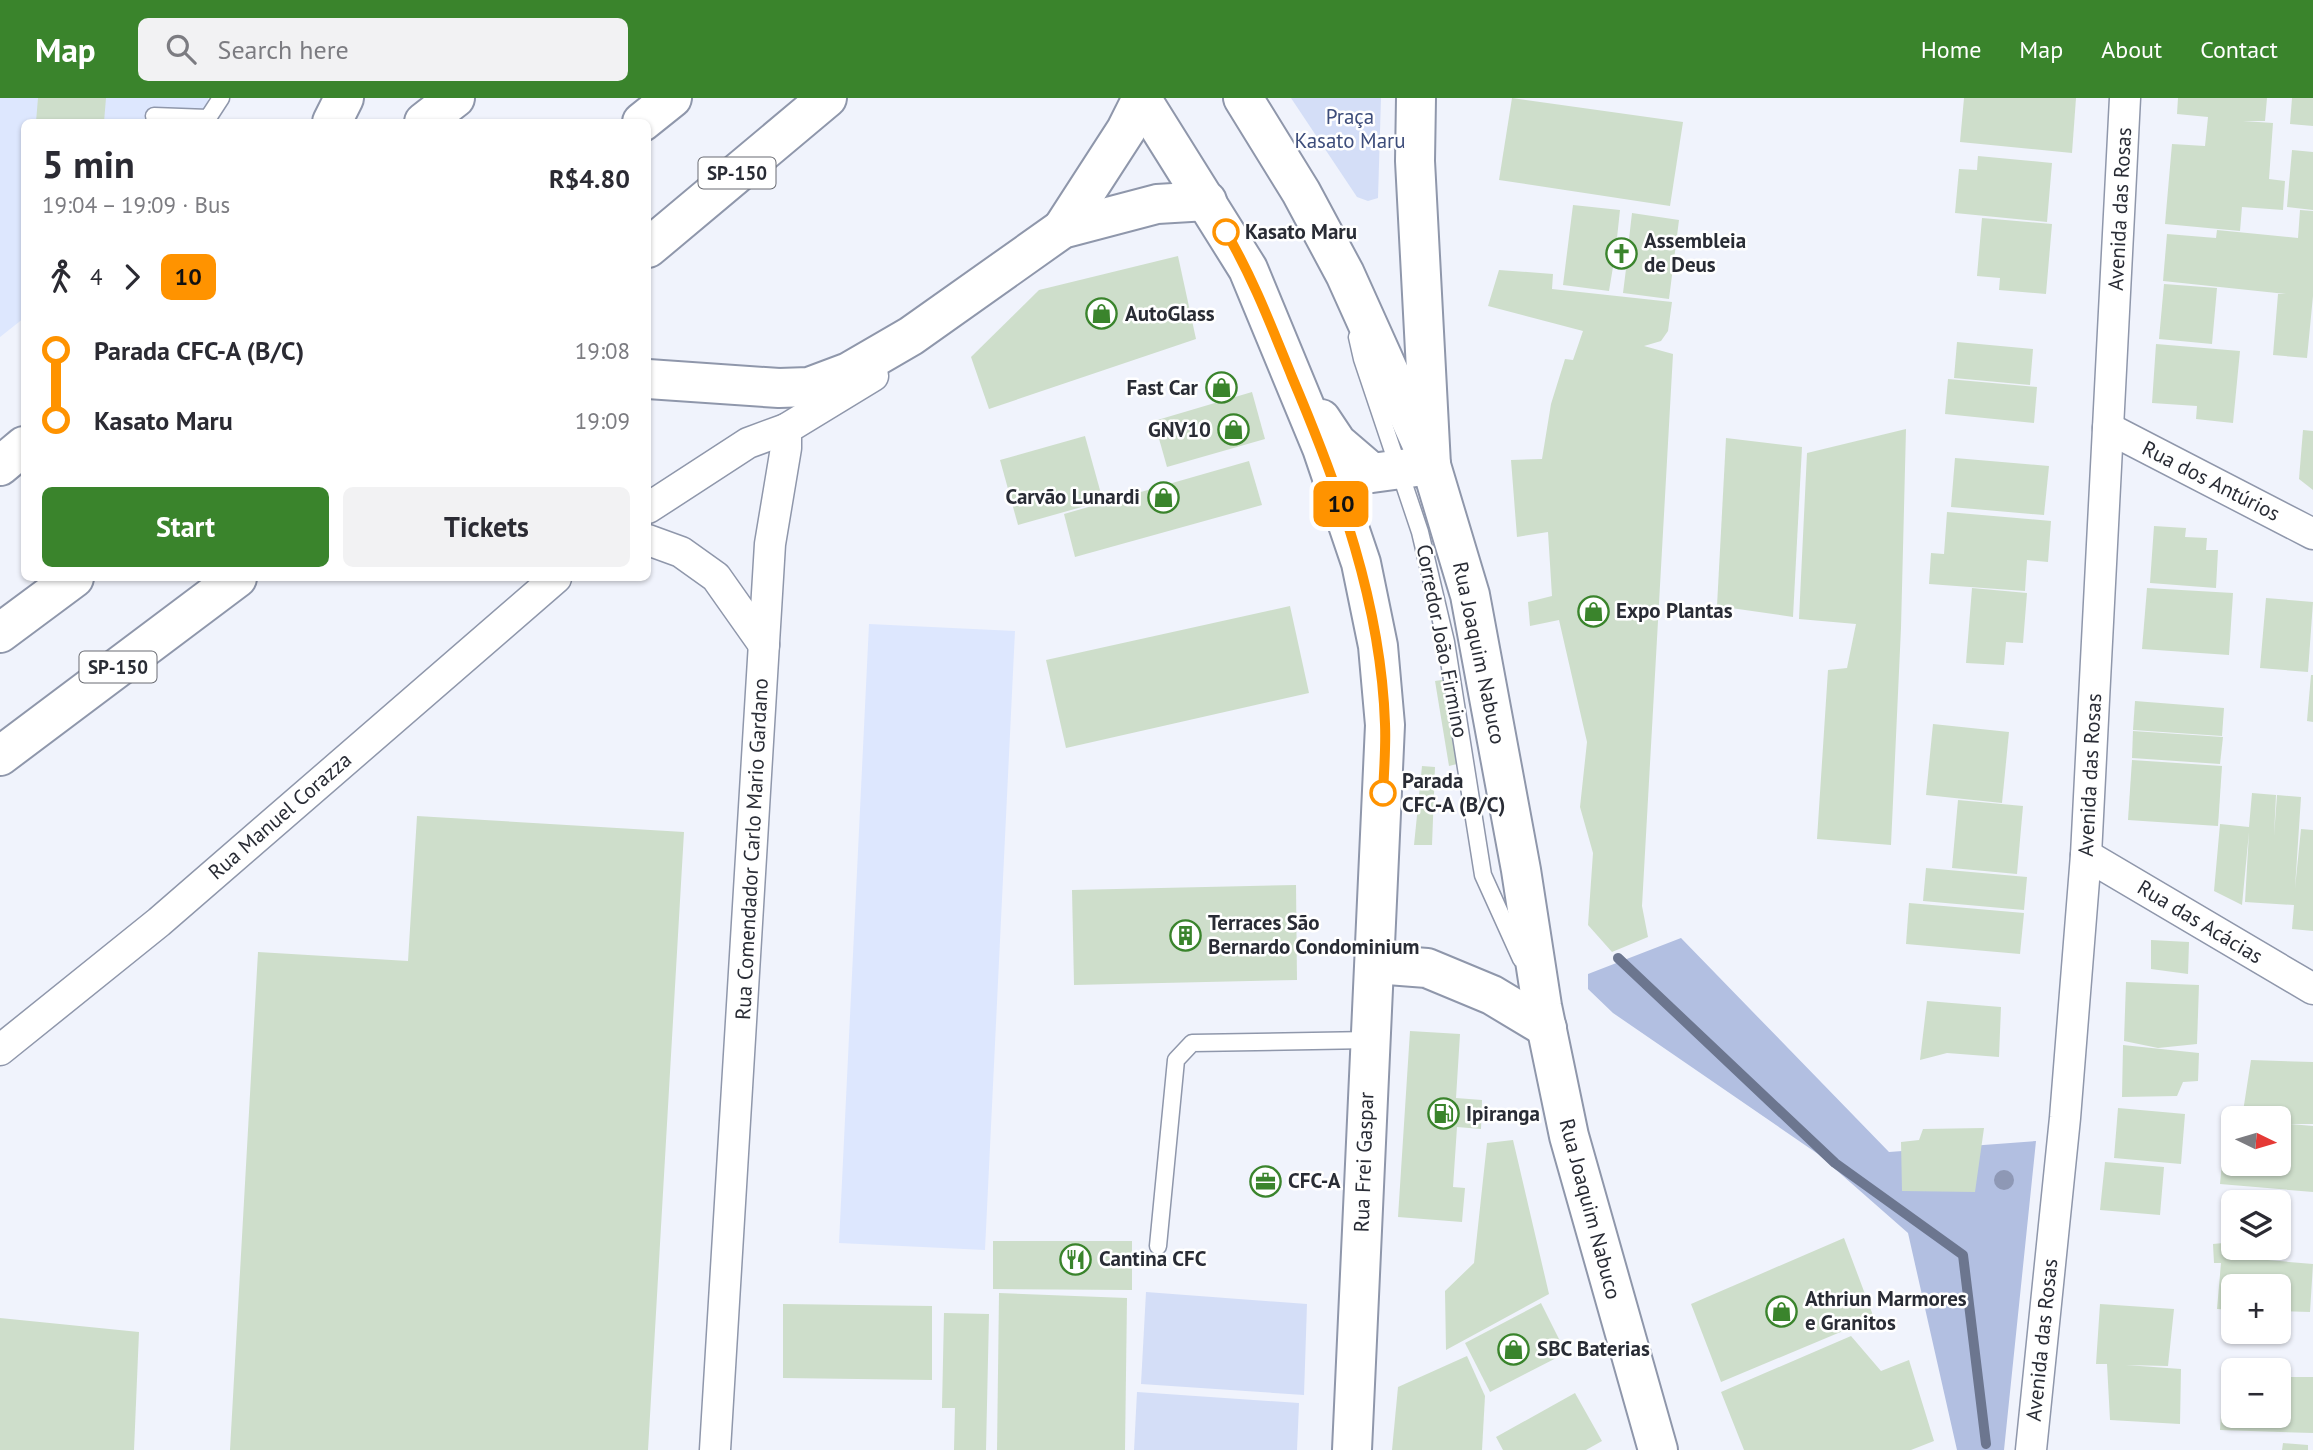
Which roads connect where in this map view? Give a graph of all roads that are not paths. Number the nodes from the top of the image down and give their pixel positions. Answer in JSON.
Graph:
{"nodes":[{"id":1,"x":221,"y":98,"type":"edge"},
{"id":2,"x":344,"y":98,"type":"edge"},
{"id":3,"x":455,"y":98,"type":"edge"},
{"id":4,"x":671,"y":98,"type":"edge"},
{"id":5,"x":828,"y":98,"type":"edge"},
{"id":6,"x":1243,"y":98,"type":"edge"},
{"id":7,"x":1416,"y":98,"type":"edge"},
{"id":8,"x":2125,"y":98,"type":"edge"},
{"id":9,"x":1142,"y":99,"type":"edge"},
{"id":10,"x":154,"y":116,"type":"dead end"},
{"id":11,"x":334,"y":119,"type":"edge"},
{"id":12,"x":428,"y":119,"type":"edge"},
{"id":13,"x":646,"y":119,"type":"edge"},
{"id":14,"x":1207,"y":201,"type":"junction"},
{"id":15,"x":1062,"y":229,"type":"junction"},
{"id":16,"x":651,"y":246,"type":"edge"},
{"id":17,"x":926,"y":324,"type":"junction"},
{"id":18,"x":651,"y":379,"type":"edge"},
{"id":19,"x":1294,"y":380,"type":"junction"},
{"id":20,"x":2108,"y":428,"type":"junction"},
{"id":21,"x":786,"y":429,"type":"junction"},
{"id":22,"x":21,"y":448,"type":"edge"},
{"id":23,"x":0,"y":466,"type":"edge"},
{"id":24,"x":1415,"y":468,"type":"junction"},
{"id":25,"x":651,"y":506,"type":"edge"},
{"id":26,"x":2313,"y":534,"type":"edge"},
{"id":27,"x":651,"y":541,"type":"edge"},
{"id":28,"x":70,"y":581,"type":"edge"},
{"id":29,"x":233,"y":581,"type":"edge"},
{"id":30,"x":553,"y":581,"type":"edge"},
{"id":31,"x":0,"y":633,"type":"edge"},
{"id":32,"x":764,"y":645,"type":"junction"},
{"id":33,"x":0,"y":757,"type":"edge"},
{"id":34,"x":2086,"y":855,"type":"junction"},
{"id":35,"x":1375,"y":964,"type":"junction"},
{"id":36,"x":2313,"y":989,"type":"edge"},
{"id":37,"x":1544,"y":1017,"type":"junction"},
{"id":38,"x":1370,"y":1041,"type":"junction"},
{"id":39,"x":0,"y":1050,"type":"edge"},
{"id":40,"x":1158,"y":1246,"type":"dead end"},
{"id":41,"x":715,"y":1450,"type":"edge"},
{"id":42,"x":1352,"y":1450,"type":"edge"},
{"id":43,"x":1658,"y":1450,"type":"edge"},
{"id":44,"x":2031,"y":1450,"type":"edge"}],
"edges":[{"from":1,"to":10,"type":"lane"},
{"from":2,"to":11,"type":"main road"},
{"from":3,"to":12,"type":"main road"},
{"from":4,"to":13,"type":"main road"},
{"from":5,"to":16,"type":"main road","number":"SP-150"},
{"from":6,"to":24,"type":"main road","name":"Rua Joaquim Nabuco"},
{"from":7,"to":24,"type":"main road"},
{"from":8,"to":20,"type":"street","name":"Avenida das Rosas"},
{"from":9,"to":14,"type":"main road"},
{"from":9,"to":15,"type":"main road"},
{"from":14,"to":15,"type":"main road"},
{"from":14,"to":19,"type":"main road"},
{"from":15,"to":17,"type":"main road"},
{"from":17,"to":18,"type":"main road"},
{"from":17,"to":21,"type":"street"},
{"from":19,"to":24,"type":"main road"},
{"from":19,"to":35,"type":"main road","name":"Rua Frei Gaspar"},
{"from":20,"to":26,"type":"street","name":"Rua dos Antúrios"},
{"from":20,"to":34,"type":"street","name":"Avenida das Rosas"},
{"from":21,"to":25,"type":"street"},
{"from":21,"to":32,"type":"street","name":"Rua Comendador Carlo Mario Gardano"},
{"from":22,"to":23,"type":"main road"},
{"from":24,"to":37,"type":"main road","name":"Rua Joaquim Nabuco"},
{"from":27,"to":32,"type":"street"},
{"from":28,"to":31,"type":"main road"},
{"from":29,"to":33,"type":"main road","number":"SP-150"},
{"from":30,"to":39,"type":"street","name":"Rua Manuel Corazza"},
{"from":32,"to":41,"type":"street","name":"Rua Comendador Carlo Mario Gardano"},
{"from":34,"to":36,"type":"street","name":"Rua das Acácias"},
{"from":34,"to":44,"type":"street","name":"Avenida das Rosas"},
{"from":35,"to":37,"type":"main road"},
{"from":35,"to":38,"type":"main road","name":"Rua Frei Gaspar"},
{"from":37,"to":43,"type":"main road","name":"Rua Joaquim Nabuco"},
{"from":38,"to":40,"type":"lane"},
{"from":38,"to":42,"type":"main road","name":"Rua Frei Gaspar"}]}
